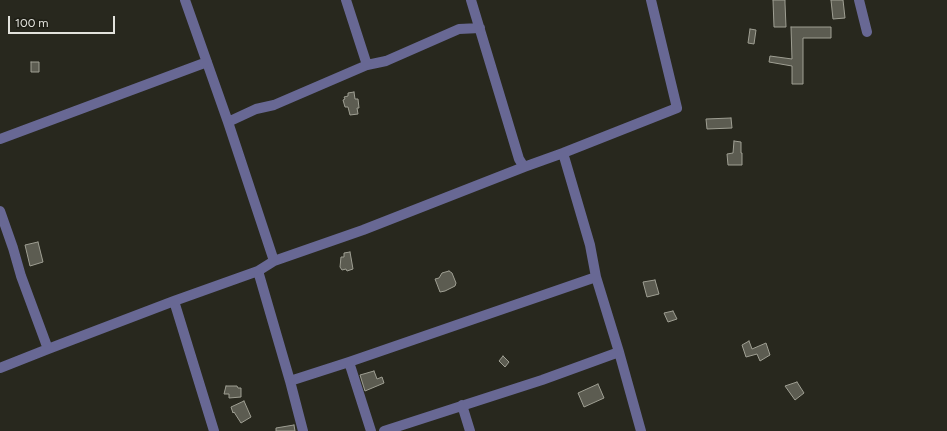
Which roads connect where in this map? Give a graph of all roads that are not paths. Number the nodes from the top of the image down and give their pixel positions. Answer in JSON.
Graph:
{"nodes":[{"id":1,"x":185,"y":0,"type":"edge"},
{"id":2,"x":346,"y":0,"type":"edge"},
{"id":3,"x":471,"y":0,"type":"edge"},
{"id":4,"x":651,"y":0,"type":"edge"},
{"id":5,"x":859,"y":0,"type":"edge"},
{"id":6,"x":480,"y":28,"type":"junction"},
{"id":7,"x":867,"y":32,"type":"dead end"},
{"id":8,"x":207,"y":62,"type":"junction"},
{"id":9,"x":367,"y":65,"type":"junction"},
{"id":10,"x":228,"y":122,"type":"junction"},
{"id":11,"x":0,"y":139,"type":"edge"},
{"id":12,"x":563,"y":153,"type":"junction"},
{"id":13,"x":524,"y":167,"type":"junction"},
{"id":14,"x":0,"y":212,"type":"edge"},
{"id":15,"x":274,"y":261,"type":"junction"},
{"id":16,"x":258,"y":271,"type":"junction"},
{"id":17,"x":596,"y":277,"type":"junction"},
{"id":18,"x":174,"y":301,"type":"junction"},
{"id":19,"x":48,"y":349,"type":"junction"},
{"id":20,"x":619,"y":352,"type":"junction"},
{"id":21,"x":349,"y":362,"type":"junction"},
{"id":22,"x":0,"y":368,"type":"edge"},
{"id":23,"x":290,"y":381,"type":"junction"},
{"id":24,"x":462,"y":405,"type":"junction"},
{"id":25,"x":214,"y":431,"type":"edge"},
{"id":26,"x":303,"y":431,"type":"edge"},
{"id":27,"x":371,"y":431,"type":"edge"},
{"id":28,"x":384,"y":431,"type":"edge"},
{"id":29,"x":470,"y":431,"type":"edge"},
{"id":30,"x":641,"y":431,"type":"edge"}],
"edges":[{"from":1,"to":8,"type":"street"},
{"from":2,"to":9,"type":"street"},
{"from":3,"to":6,"type":"street"},
{"from":4,"to":12,"type":"street"},
{"from":5,"to":7,"type":"street"},
{"from":6,"to":9,"type":"street"},
{"from":6,"to":13,"type":"street"},
{"from":8,"to":10,"type":"street"},
{"from":8,"to":11,"type":"street"},
{"from":9,"to":10,"type":"street"},
{"from":10,"to":15,"type":"street"},
{"from":12,"to":13,"type":"street"},
{"from":12,"to":17,"type":"street"},
{"from":13,"to":15,"type":"street"},
{"from":14,"to":19,"type":"street"},
{"from":15,"to":16,"type":"street"},
{"from":16,"to":18,"type":"street"},
{"from":16,"to":23,"type":"street"},
{"from":17,"to":20,"type":"street"},
{"from":17,"to":21,"type":"street"},
{"from":18,"to":19,"type":"street"},
{"from":18,"to":25,"type":"street"},
{"from":19,"to":22,"type":"street"},
{"from":20,"to":24,"type":"street"},
{"from":20,"to":30,"type":"street"},
{"from":21,"to":23,"type":"street"},
{"from":21,"to":27,"type":"street"},
{"from":23,"to":26,"type":"street"},
{"from":24,"to":28,"type":"street"},
{"from":24,"to":29,"type":"street"}]}
